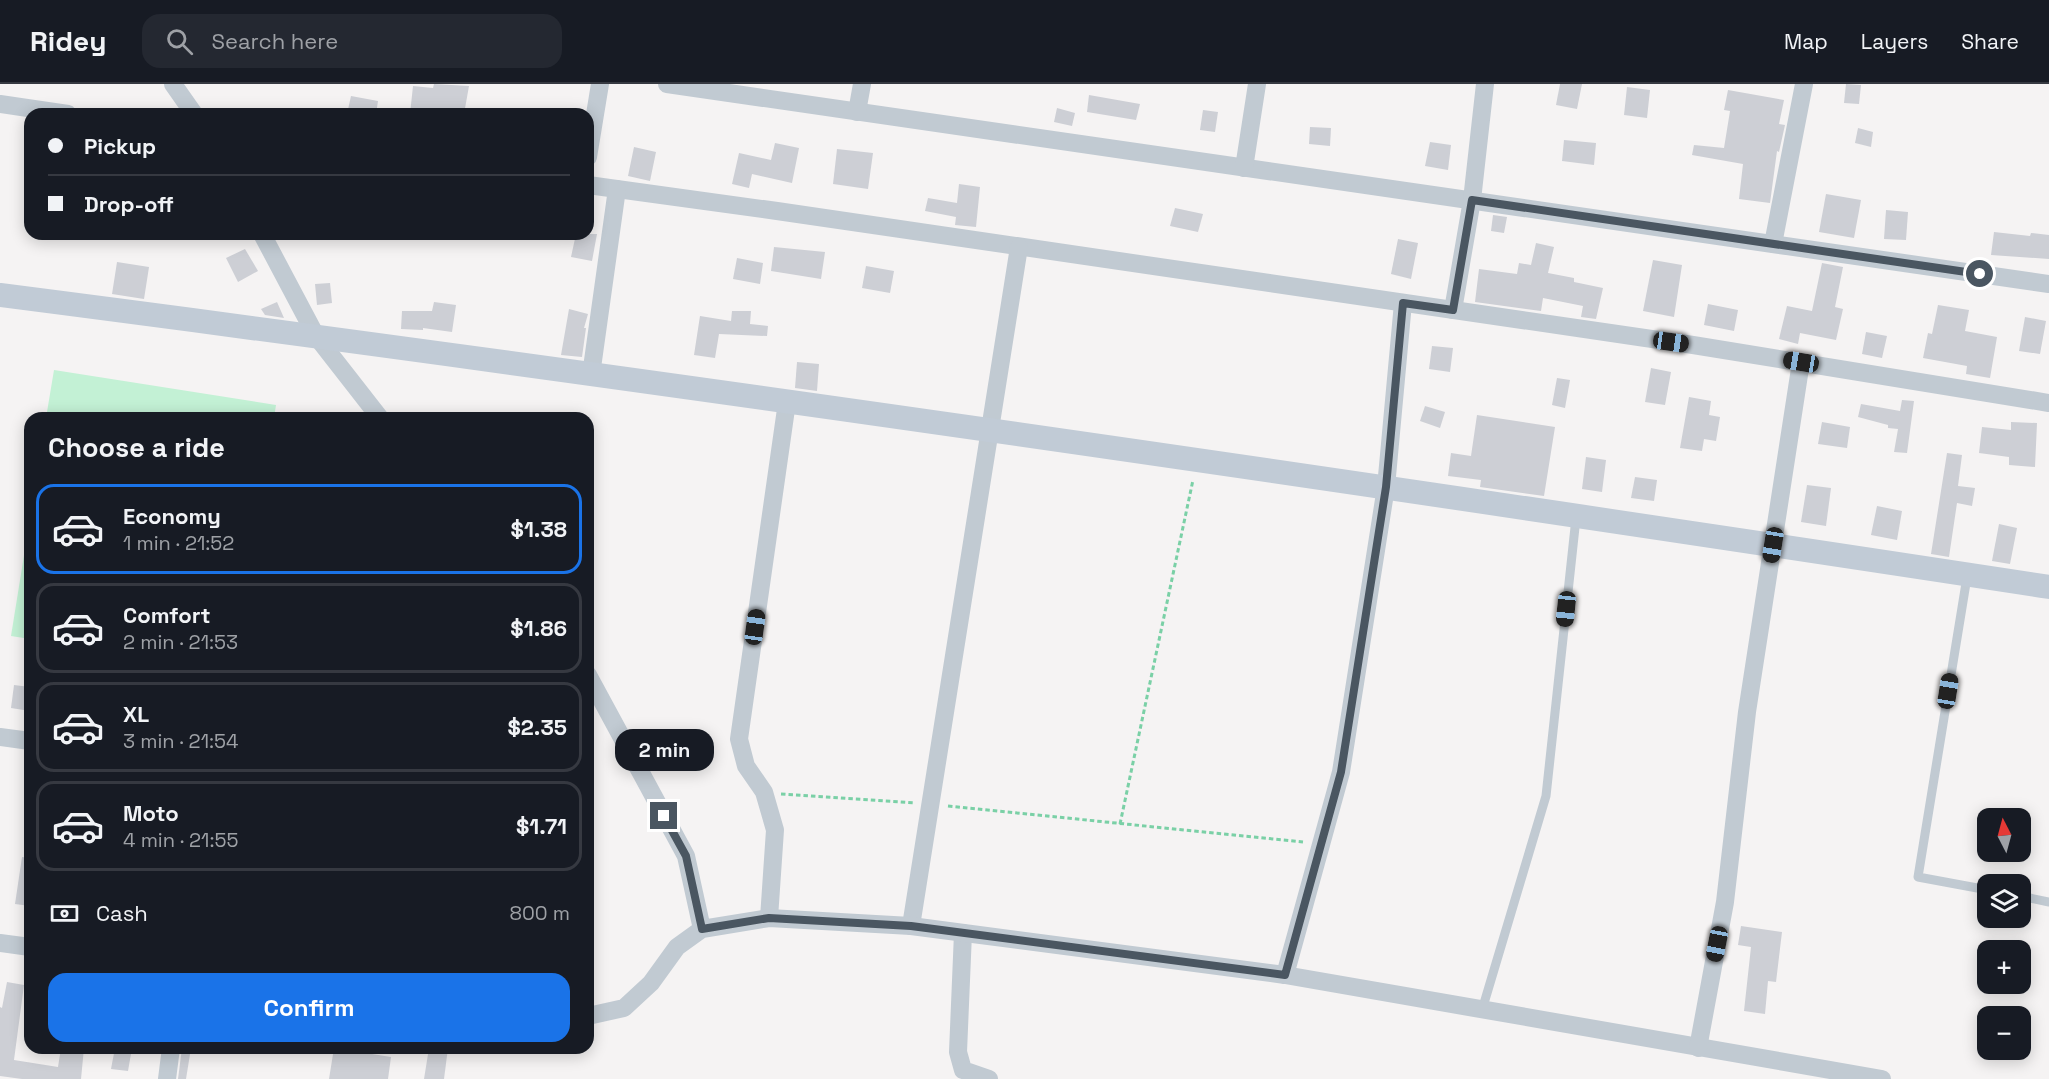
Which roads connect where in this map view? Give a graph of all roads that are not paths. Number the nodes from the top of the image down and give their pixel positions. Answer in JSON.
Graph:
{"nodes":[{"id":1,"x":173,"y":84,"type":"edge"},
{"id":2,"x":600,"y":84,"type":"edge"},
{"id":3,"x":667,"y":84,"type":"edge"},
{"id":4,"x":862,"y":84,"type":"edge"},
{"id":5,"x":1257,"y":84,"type":"edge"},
{"id":6,"x":1485,"y":84,"type":"edge"},
{"id":7,"x":1804,"y":84,"type":"edge"},
{"id":8,"x":708,"y":87,"type":"edge"},
{"id":9,"x":0,"y":104,"type":"edge"},
{"id":10,"x":27,"y":108,"type":"edge"},
{"id":11,"x":190,"y":108,"type":"edge"},
{"id":12,"x":857,"y":112,"type":"junction"},
{"id":13,"x":594,"y":120,"type":"edge"},
{"id":14,"x":1244,"y":168,"type":"junction"},
{"id":15,"x":594,"y":186,"type":"edge"},
{"id":16,"x":617,"y":189,"type":"junction"},
{"id":17,"x":1472,"y":200,"type":"junction"},
{"id":18,"x":265,"y":240,"type":"edge"},
{"id":19,"x":1773,"y":244,"type":"junction"},
{"id":20,"x":1019,"y":246,"type":"junction"},
{"id":21,"x":2049,"y":284,"type":"edge"},
{"id":22,"x":0,"y":295,"type":"edge"},
{"id":23,"x":1403,"y":303,"type":"junction"},
{"id":24,"x":1453,"y":310,"type":"junction"},
{"id":25,"x":316,"y":336,"type":"junction"},
{"id":26,"x":1801,"y":362,"type":"junction"},
{"id":27,"x":591,"y":375,"type":"junction"},
{"id":28,"x":787,"y":402,"type":"junction"},
{"id":29,"x":2049,"y":403,"type":"edge"},
{"id":30,"x":375,"y":412,"type":"edge"},
{"id":31,"x":989,"y":431,"type":"junction"},
{"id":32,"x":1386,"y":487,"type":"junction"},
{"id":33,"x":1576,"y":515,"type":"junction"},
{"id":34,"x":1773,"y":545,"type":"junction"},
{"id":35,"x":1967,"y":574,"type":"junction"},
{"id":36,"x":2049,"y":587,"type":"edge"},
{"id":37,"x":594,"y":686,"type":"edge"},
{"id":38,"x":0,"y":736,"type":"edge"},
{"id":39,"x":24,"y":740,"type":"edge"},
{"id":40,"x":1977,"y":888,"type":"edge"},
{"id":41,"x":2031,"y":898,"type":"edge"},
{"id":42,"x":2049,"y":902,"type":"edge"},
{"id":43,"x":769,"y":918,"type":"junction"},
{"id":44,"x":911,"y":926,"type":"junction"},
{"id":45,"x":702,"y":929,"type":"junction"},
{"id":46,"x":963,"y":933,"type":"junction"},
{"id":47,"x":0,"y":943,"type":"edge"},
{"id":48,"x":24,"y":946,"type":"edge"},
{"id":49,"x":1285,"y":975,"type":"junction"},
{"id":50,"x":1482,"y":1010,"type":"junction"},
{"id":51,"x":594,"y":1015,"type":"edge"},
{"id":52,"x":1698,"y":1048,"type":"junction"},
{"id":53,"x":170,"y":1054,"type":"edge"},
{"id":54,"x":167,"y":1079,"type":"edge"},
{"id":55,"x":989,"y":1079,"type":"edge"},
{"id":56,"x":1882,"y":1079,"type":"edge"}],
"edges":[{"from":1,"to":11,"type":"street"},
{"from":2,"to":13,"type":"street"},
{"from":3,"to":8,"type":"street"},
{"from":4,"to":12,"type":"street"},
{"from":5,"to":14,"type":"street"},
{"from":6,"to":17,"type":"street"},
{"from":7,"to":19,"type":"street"},
{"from":8,"to":12,"type":"street"},
{"from":9,"to":10,"type":"street"},
{"from":12,"to":14,"type":"street"},
{"from":14,"to":17,"type":"street"},
{"from":15,"to":16,"type":"street"},
{"from":16,"to":20,"type":"street"},
{"from":16,"to":27,"type":"street"},
{"from":17,"to":19,"type":"street"},
{"from":17,"to":24,"type":"street"},
{"from":18,"to":25,"type":"street"},
{"from":19,"to":21,"type":"street"},
{"from":20,"to":23,"type":"street"},
{"from":20,"to":31,"type":"street"},
{"from":22,"to":25,"type":"street"},
{"from":23,"to":24,"type":"street"},
{"from":23,"to":32,"type":"street"},
{"from":24,"to":26,"type":"street"},
{"from":25,"to":27,"type":"street"},
{"from":25,"to":30,"type":"street"},
{"from":26,"to":29,"type":"street"},
{"from":26,"to":34,"type":"street"},
{"from":27,"to":28,"type":"street"},
{"from":28,"to":31,"type":"street"},
{"from":28,"to":43,"type":"street"},
{"from":31,"to":32,"type":"street"},
{"from":31,"to":44,"type":"street"},
{"from":32,"to":33,"type":"street"},
{"from":32,"to":49,"type":"street"},
{"from":33,"to":34,"type":"street"},
{"from":33,"to":50,"type":"lane"},
{"from":34,"to":35,"type":"street"},
{"from":34,"to":52,"type":"street"},
{"from":35,"to":36,"type":"street"},
{"from":35,"to":40,"type":"lane"},
{"from":37,"to":45,"type":"street"},
{"from":38,"to":39,"type":"street"},
{"from":41,"to":42,"type":"lane"},
{"from":43,"to":44,"type":"street"},
{"from":43,"to":45,"type":"street"},
{"from":44,"to":46,"type":"street"},
{"from":45,"to":51,"type":"street"},
{"from":46,"to":49,"type":"street"},
{"from":46,"to":55,"type":"street"},
{"from":47,"to":48,"type":"street"},
{"from":49,"to":50,"type":"street"},
{"from":50,"to":52,"type":"street"},
{"from":52,"to":56,"type":"street"},
{"from":53,"to":54,"type":"street"}]}
